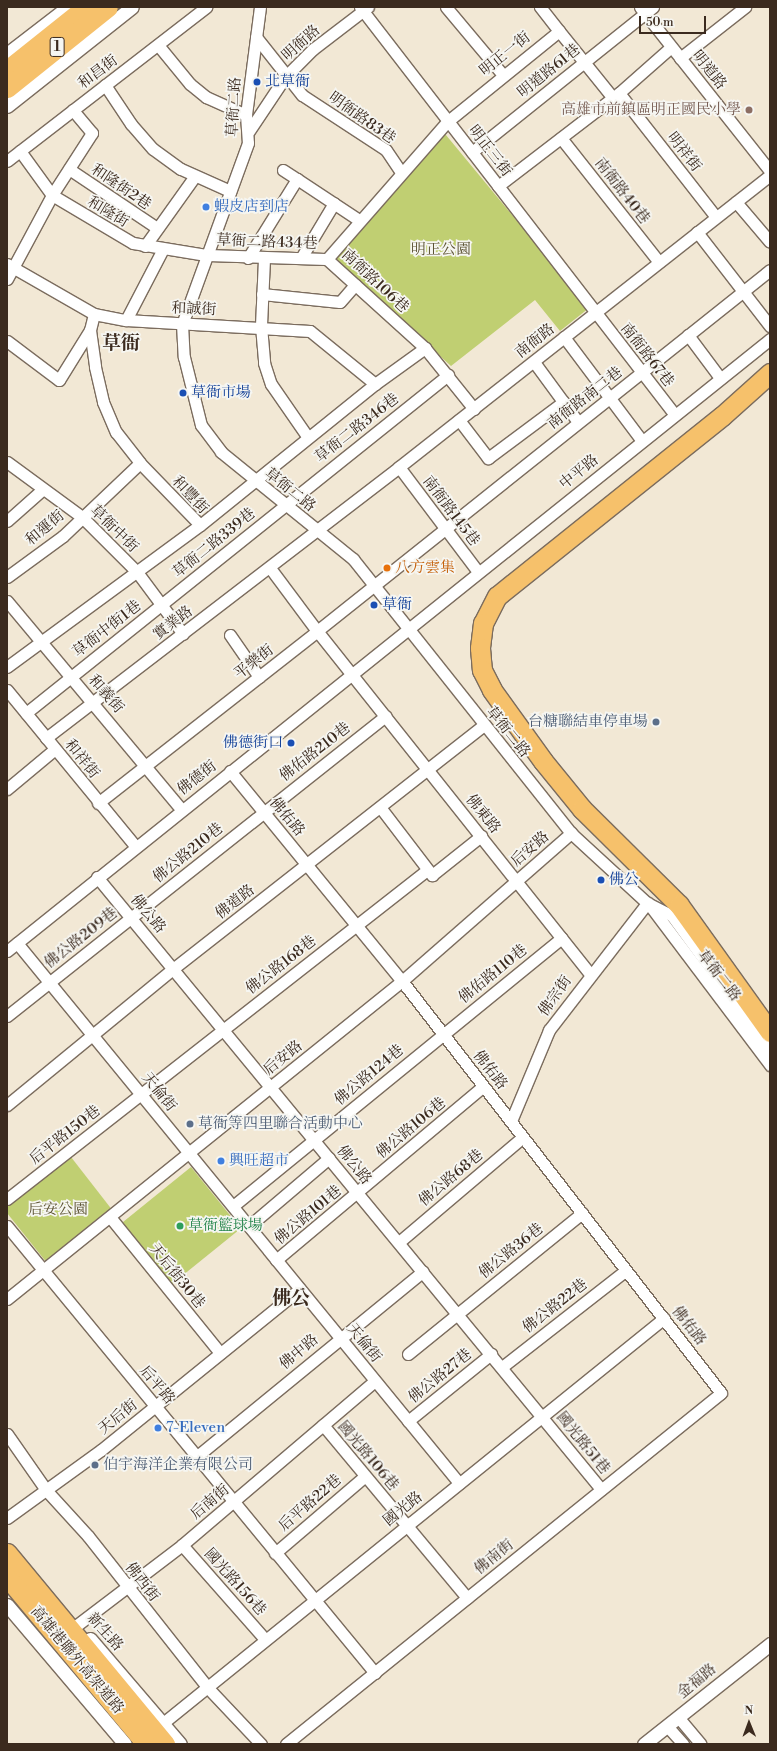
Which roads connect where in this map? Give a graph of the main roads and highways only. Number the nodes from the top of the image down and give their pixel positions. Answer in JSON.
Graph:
{"nodes":[{"id":1,"x":86,"y":7,"type":"edge"},
{"id":2,"x":108,"y":7,"type":"edge"},
{"id":3,"x":7,"y":70,"type":"edge"},
{"id":4,"x":7,"y":88,"type":"edge"},
{"id":5,"x":770,"y":373,"type":"edge"},
{"id":6,"x":770,"y":389,"type":"edge"},
{"id":7,"x":770,"y":1012,"type":"edge"},
{"id":8,"x":770,"y":1032,"type":"edge"},
{"id":9,"x":7,"y":1553,"type":"edge"},
{"id":10,"x":7,"y":1577,"type":"edge"},
{"id":11,"x":7,"y":1586,"type":"edge"},
{"id":12,"x":7,"y":1596,"type":"edge"},
{"id":13,"x":144,"y":1734,"type":"edge"},
{"id":14,"x":125,"y":1741,"type":"edge"},
{"id":15,"x":165,"y":1744,"type":"edge"}],
"edges":[{"from":1,"to":3,"type":"highway","number":"1"},
{"from":2,"to":4,"type":"highway","number":"1"},
{"from":5,"to":8,"type":"highway"},
{"from":6,"to":7,"type":"highway"},
{"from":9,"to":13,"type":"highway"},
{"from":10,"to":13,"type":"highway","name":"高雄港聯外高架道路"},
{"from":11,"to":13,"type":"highway","name":"高雄港聯外高架道路"},
{"from":12,"to":14,"type":"highway"},
{"from":13,"to":15,"type":"highway"}]}
